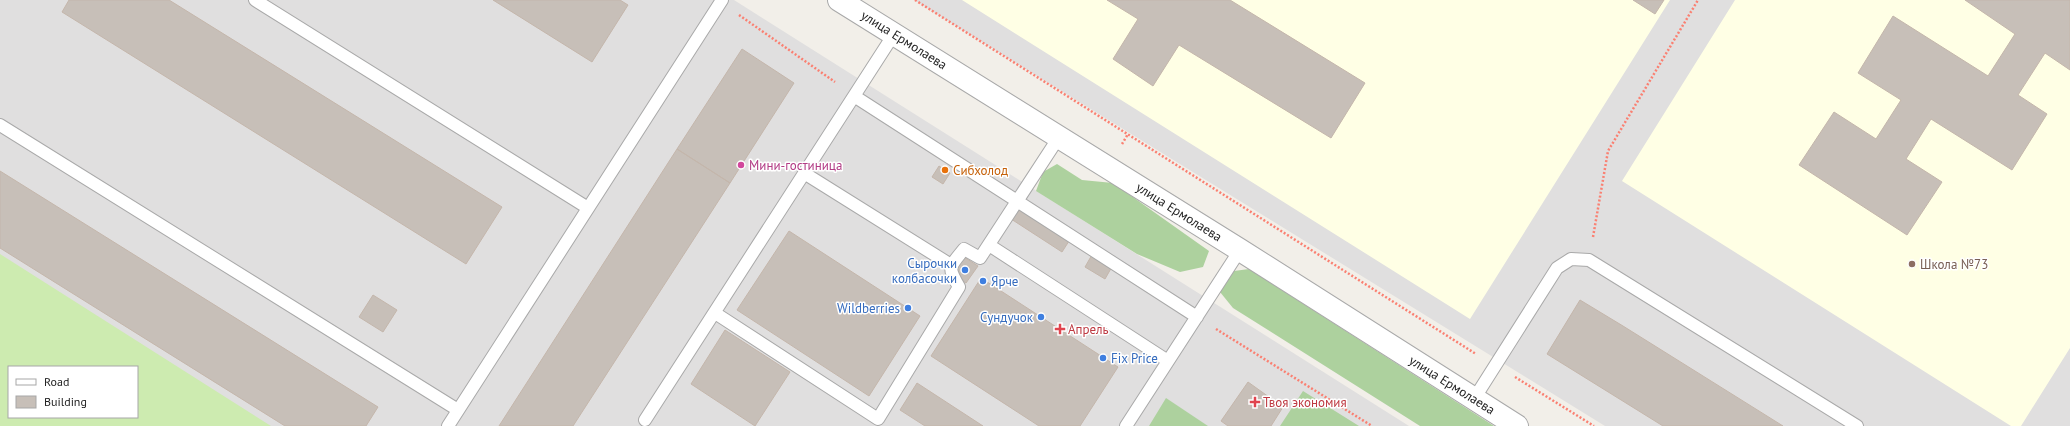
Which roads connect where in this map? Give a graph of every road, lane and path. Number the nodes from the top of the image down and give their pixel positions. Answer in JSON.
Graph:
{"nodes":[{"id":1,"x":255,"y":0,"type":"edge"},
{"id":2,"x":838,"y":0,"type":"edge"},
{"id":3,"x":915,"y":0,"type":"edge"},
{"id":4,"x":1698,"y":0,"type":"edge"},
{"id":5,"x":720,"y":1,"type":"edge"},
{"id":6,"x":894,"y":34,"type":"junction"},
{"id":7,"x":854,"y":96,"type":"junction"},
{"id":8,"x":0,"y":125,"type":"edge"},
{"id":9,"x":1059,"y":137,"type":"junction"},
{"id":10,"x":804,"y":173,"type":"junction"},
{"id":11,"x":1017,"y":201,"type":"junction"},
{"id":12,"x":588,"y":208,"type":"junction"},
{"id":13,"x":989,"y":245,"type":"junction"},
{"id":14,"x":1240,"y":250,"type":"junction"},
{"id":15,"x":1589,"y":260,"type":"junction"},
{"id":16,"x":951,"y":265,"type":"junction"},
{"id":17,"x":715,"y":313,"type":"junction"},
{"id":18,"x":1197,"y":317,"type":"junction"},
{"id":19,"x":1168,"y":361,"type":"junction"},
{"id":20,"x":1495,"y":366,"type":"junction"},
{"id":21,"x":1474,"y":399,"type":"junction"},
{"id":22,"x":458,"y":410,"type":"junction"},
{"id":23,"x":645,"y":420,"type":"dead end"},
{"id":24,"x":448,"y":426,"type":"edge"},
{"id":25,"x":1126,"y":426,"type":"edge"},
{"id":26,"x":1372,"y":426,"type":"edge"},
{"id":27,"x":1517,"y":426,"type":"edge"},
{"id":28,"x":1594,"y":426,"type":"edge"},
{"id":29,"x":1857,"y":426,"type":"edge"}],
"edges":[{"from":1,"to":12,"type":"lane"},
{"from":2,"to":6,"type":"street","name":"улица Ермолаева"},
{"from":3,"to":20,"type":"path"},
{"from":4,"to":15,"type":"path"},
{"from":5,"to":7,"type":"path"},
{"from":5,"to":12,"type":"lane"},
{"from":6,"to":7,"type":"lane"},
{"from":6,"to":9,"type":"street","name":"улица Ермолаева"},
{"from":7,"to":10,"type":"lane"},
{"from":7,"to":11,"type":"lane"},
{"from":8,"to":22,"type":"lane"},
{"from":9,"to":11,"type":"lane"},
{"from":9,"to":14,"type":"street","name":"улица Ермолаева"},
{"from":10,"to":16,"type":"lane"},
{"from":10,"to":17,"type":"lane"},
{"from":11,"to":13,"type":"lane"},
{"from":11,"to":18,"type":"lane"},
{"from":12,"to":22,"type":"lane"},
{"from":13,"to":16,"type":"lane"},
{"from":13,"to":19,"type":"lane"},
{"from":14,"to":18,"type":"lane"},
{"from":14,"to":21,"type":"street","name":"улица Ермолаева"},
{"from":15,"to":20,"type":"lane"},
{"from":15,"to":29,"type":"lane"},
{"from":16,"to":17,"type":"lane"},
{"from":17,"to":23,"type":"lane"},
{"from":18,"to":19,"type":"lane"},
{"from":18,"to":26,"type":"path"},
{"from":19,"to":25,"type":"lane"},
{"from":20,"to":21,"type":"lane"},
{"from":20,"to":28,"type":"path"},
{"from":21,"to":27,"type":"street","name":"улица Ермолаева"},
{"from":22,"to":24,"type":"lane"}]}
